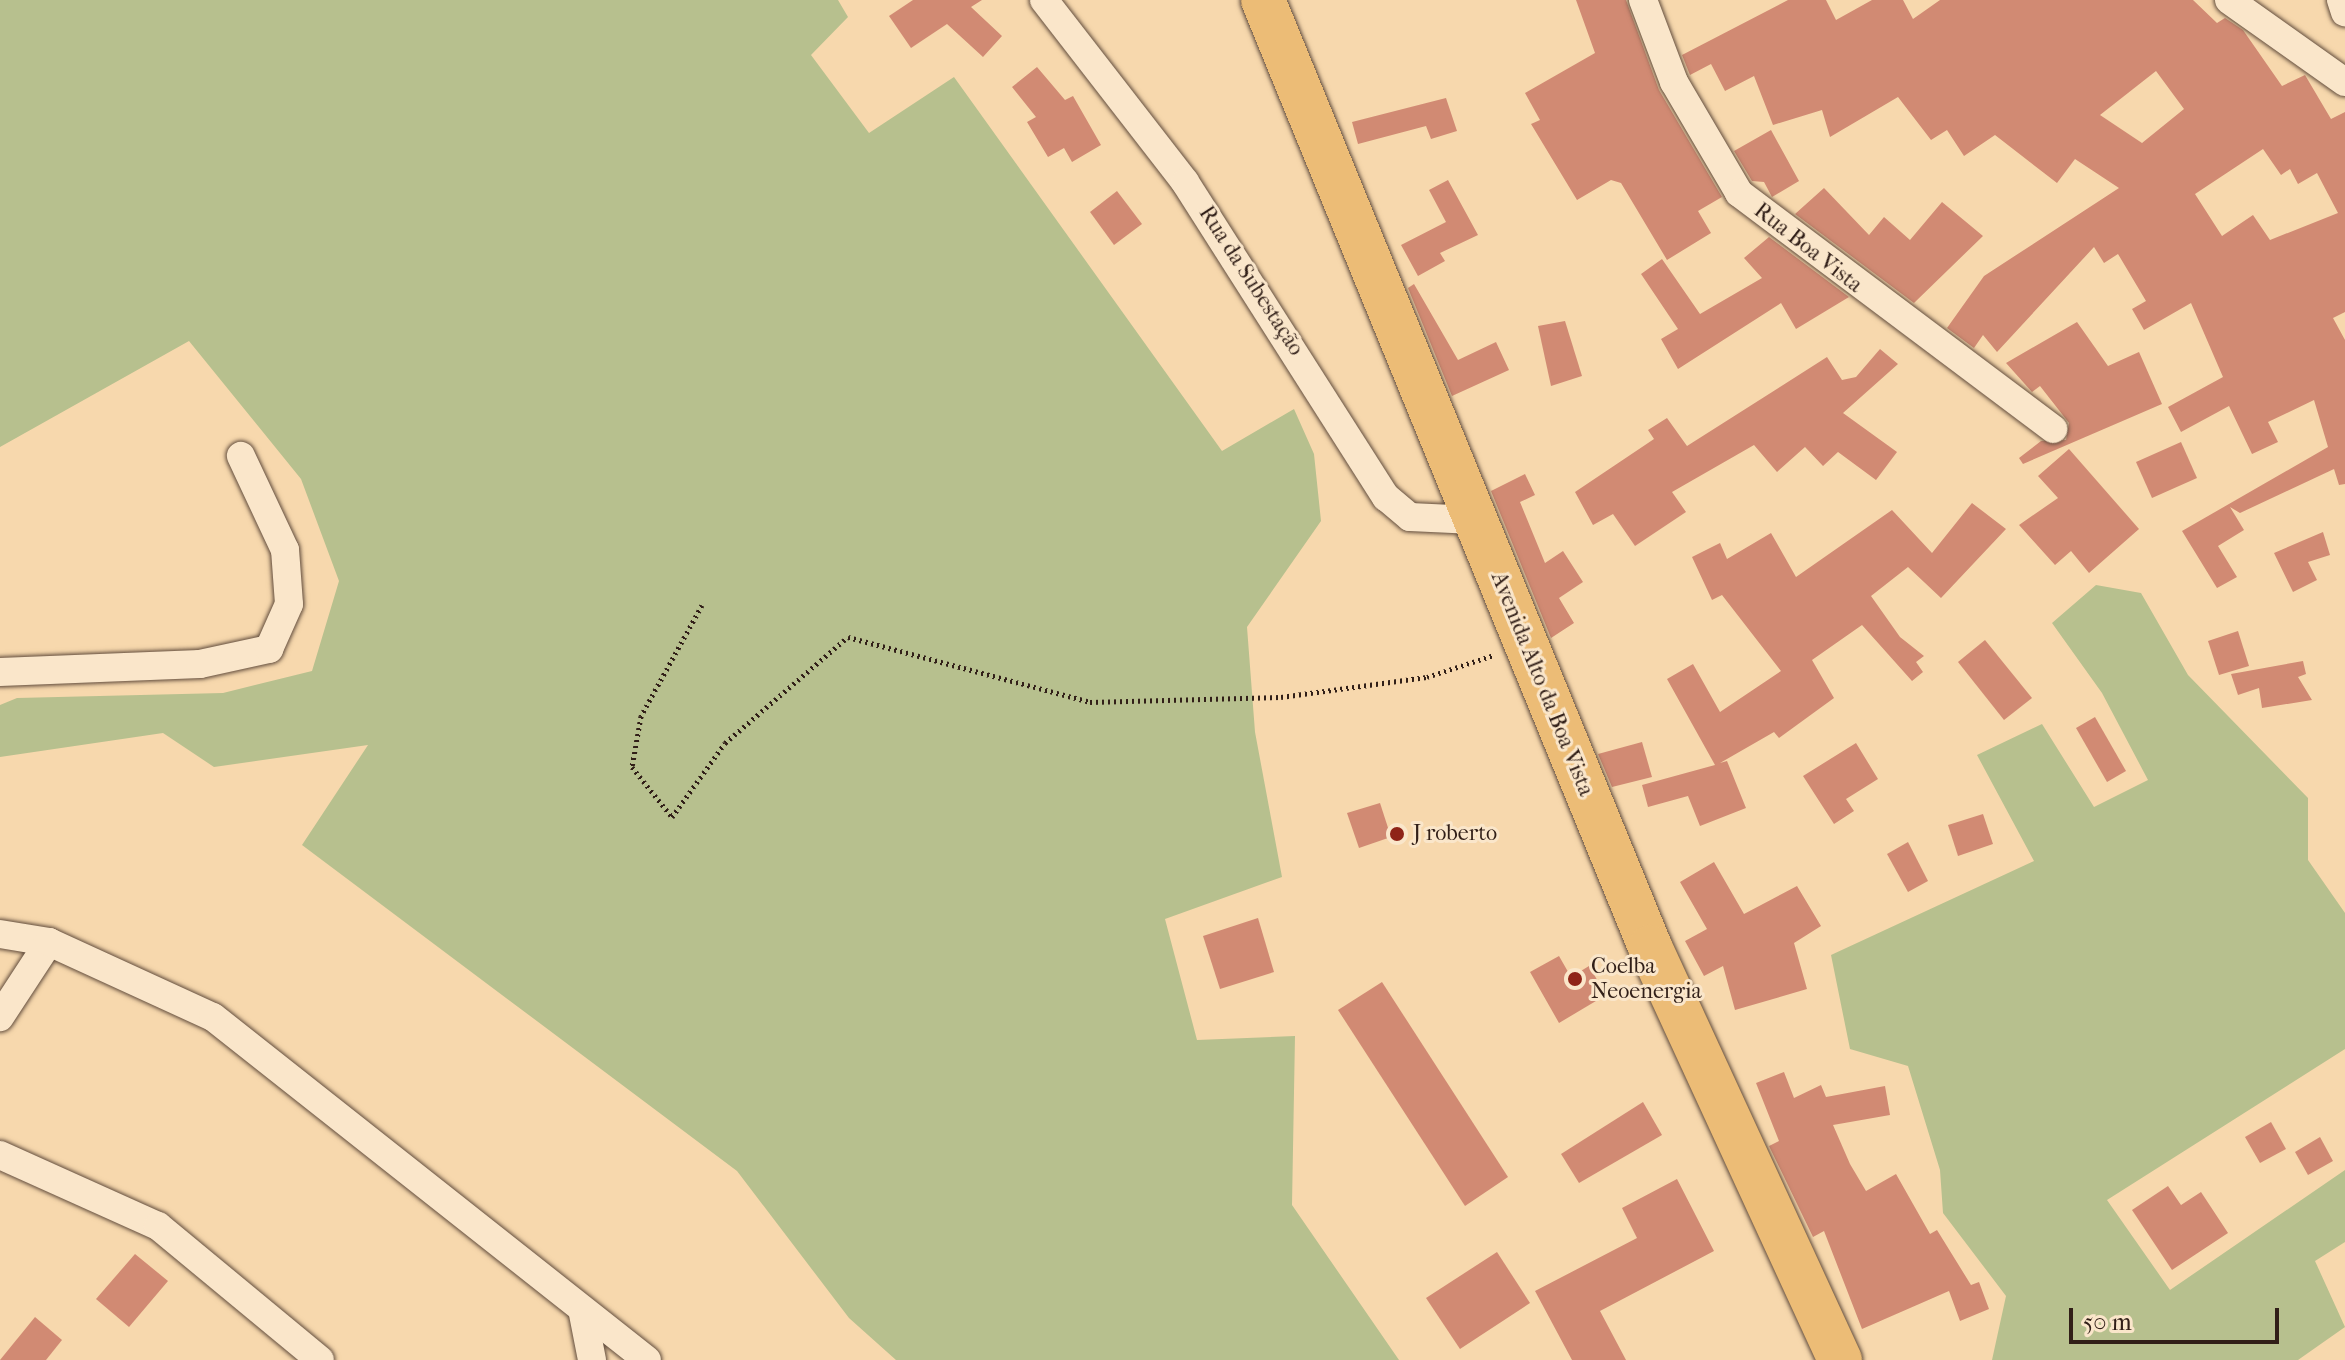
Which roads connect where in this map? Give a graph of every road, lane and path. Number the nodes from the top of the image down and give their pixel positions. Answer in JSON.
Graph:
{"nodes":[{"id":1,"x":1044,"y":0,"type":"edge"},
{"id":2,"x":1263,"y":0,"type":"edge"},
{"id":3,"x":1643,"y":0,"type":"edge"},
{"id":4,"x":2229,"y":0,"type":"edge"},
{"id":5,"x":2341,"y":0,"type":"edge"},
{"id":6,"x":2345,"y":12,"type":"edge"},
{"id":7,"x":2345,"y":82,"type":"edge"},
{"id":8,"x":2053,"y":429,"type":"dead end"},
{"id":9,"x":241,"y":456,"type":"dead end"},
{"id":10,"x":1474,"y":520,"type":"junction"},
{"id":11,"x":702,"y":605,"type":"dead end"},
{"id":12,"x":1527,"y":645,"type":"junction"},
{"id":13,"x":0,"y":672,"type":"edge"},
{"id":14,"x":0,"y":934,"type":"edge"},
{"id":15,"x":49,"y":942,"type":"junction"},
{"id":16,"x":0,"y":1017,"type":"edge"},
{"id":17,"x":0,"y":1155,"type":"edge"},
{"id":18,"x":583,"y":1314,"type":"junction"},
{"id":19,"x":320,"y":1360,"type":"edge"},
{"id":20,"x":592,"y":1360,"type":"edge"},
{"id":21,"x":647,"y":1360,"type":"edge"},
{"id":22,"x":1840,"y":1360,"type":"edge"}],
"edges":[{"from":1,"to":10,"type":"street","name":"Rua da Subestação"},
{"from":2,"to":10,"type":"main road","name":"Avenida Alto da Boa Vista"},
{"from":3,"to":8,"type":"street","name":"Rua Boa Vista"},
{"from":4,"to":7,"type":"street"},
{"from":5,"to":6,"type":"street"},
{"from":9,"to":13,"type":"street"},
{"from":10,"to":12,"type":"main road","name":"Avenida Alto da Boa Vista"},
{"from":11,"to":12,"type":"path"},
{"from":12,"to":22,"type":"main road","name":"Avenida Alto da Boa Vista"},
{"from":14,"to":15,"type":"street"},
{"from":15,"to":16,"type":"street"},
{"from":15,"to":18,"type":"street"},
{"from":17,"to":19,"type":"street"},
{"from":18,"to":20,"type":"street"},
{"from":18,"to":21,"type":"street"}]}
